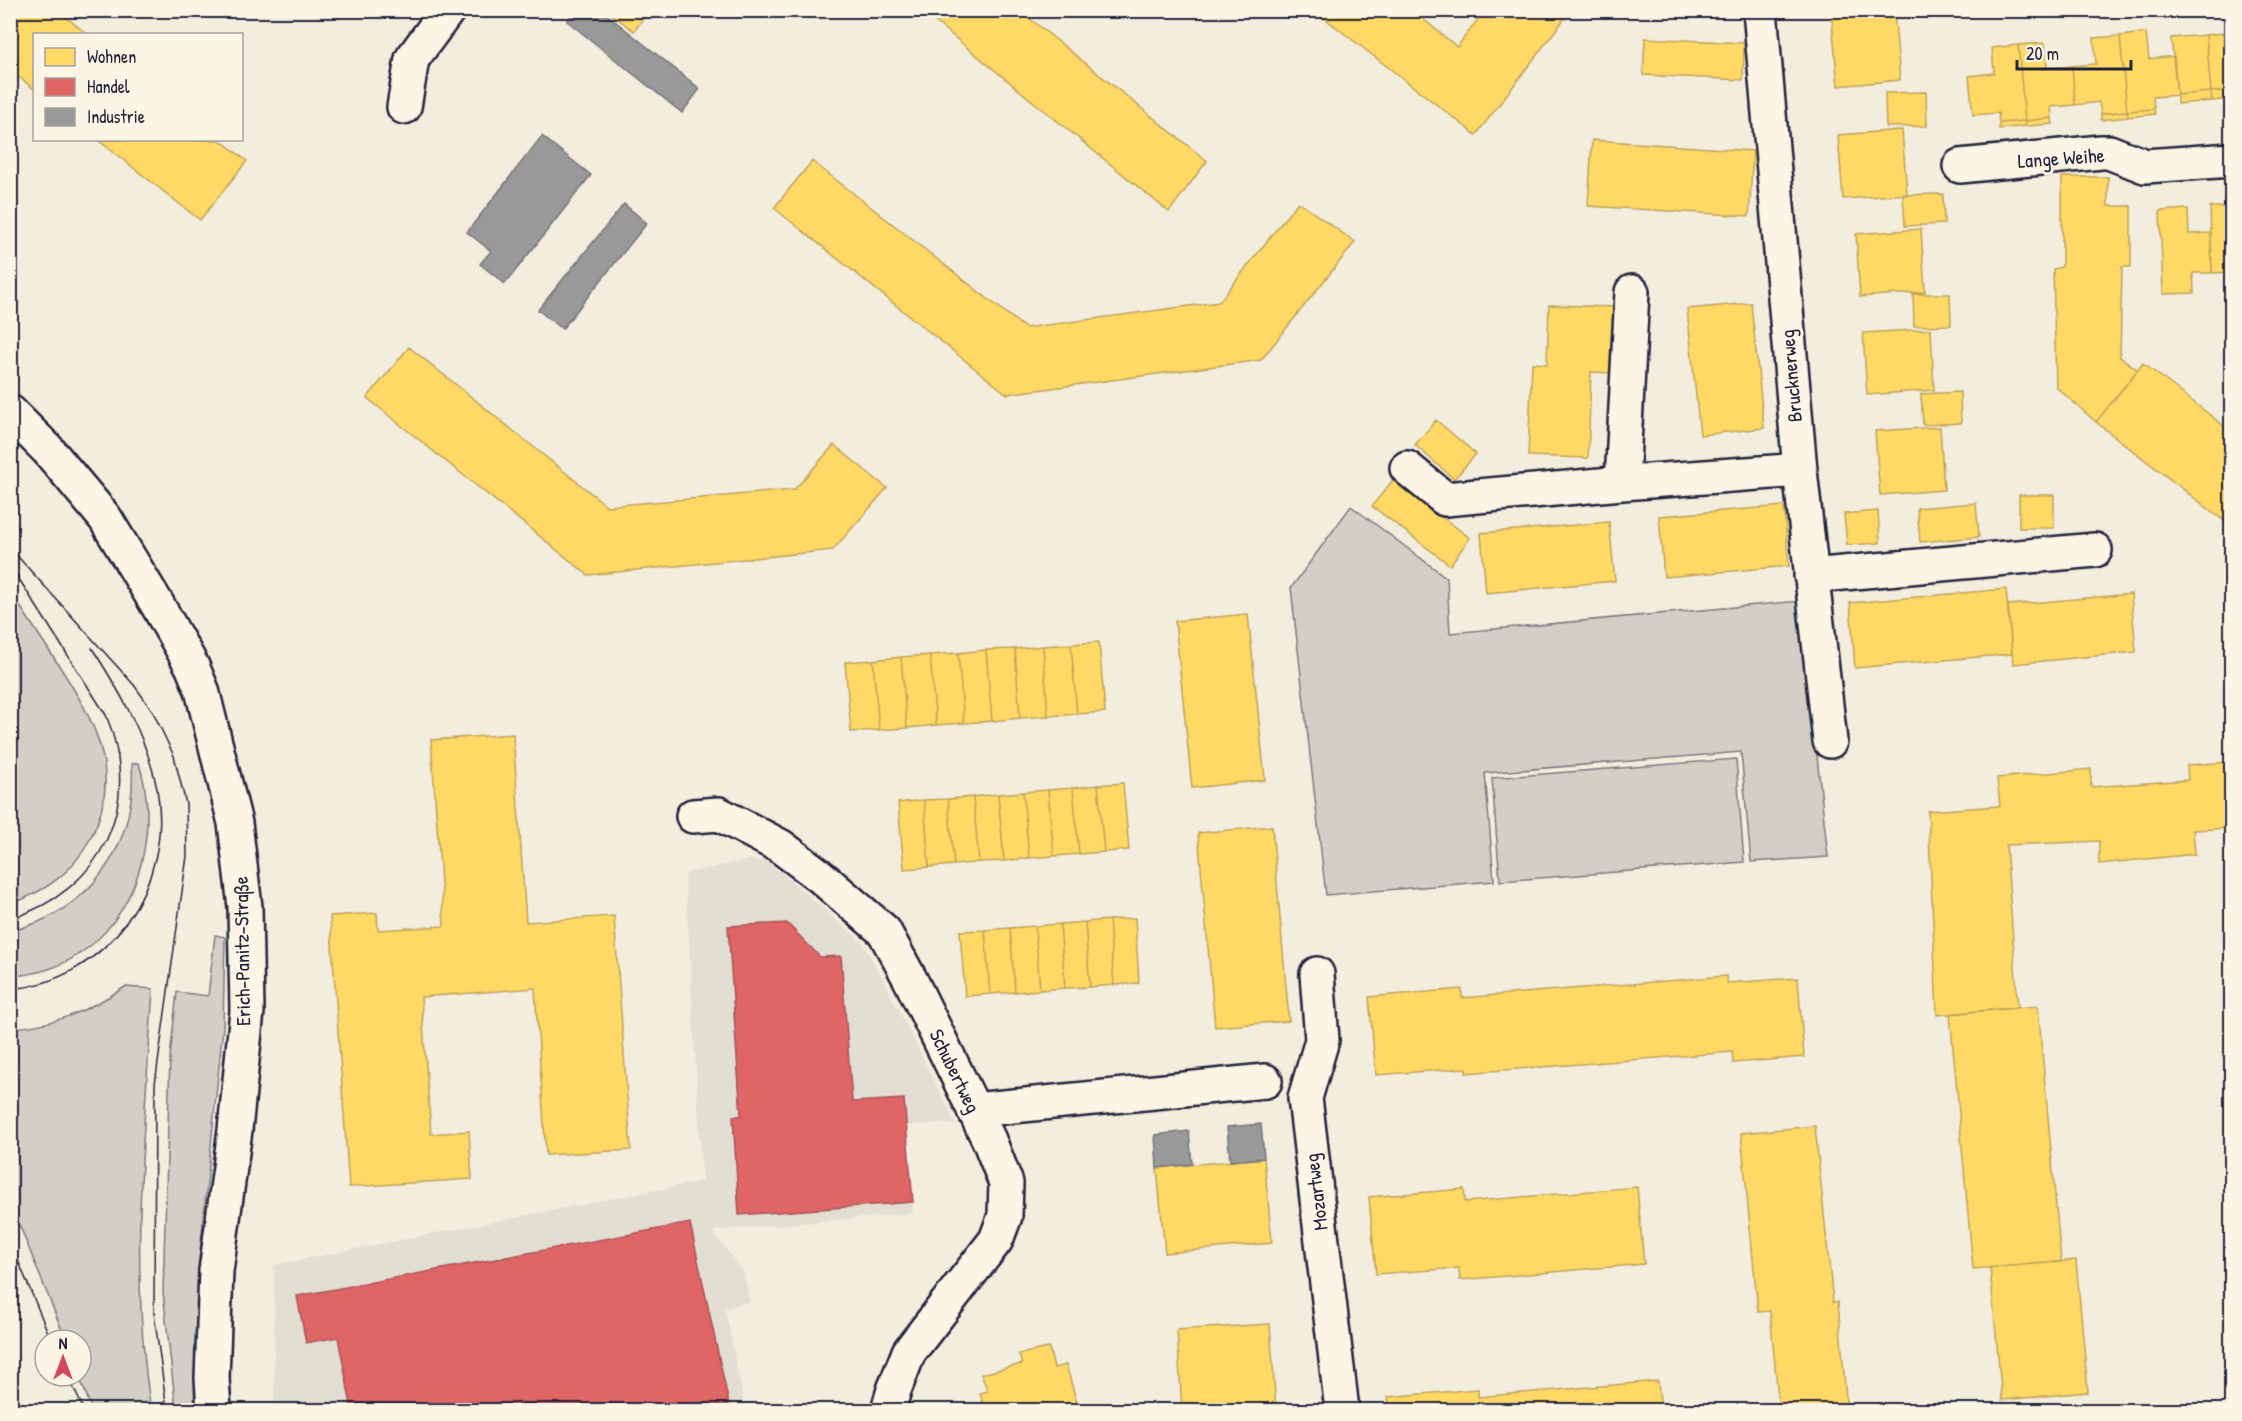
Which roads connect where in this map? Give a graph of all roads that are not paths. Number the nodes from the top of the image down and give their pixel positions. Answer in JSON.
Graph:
{"nodes":[{"id":1,"x":448,"y":10,"type":"edge"},
{"id":2,"x":1760,"y":10,"type":"edge"},
{"id":3,"x":404,"y":108,"type":"dead end"},
{"id":4,"x":2232,"y":160,"type":"edge"},
{"id":5,"x":1960,"y":166,"type":"dead end"},
{"id":6,"x":1632,"y":292,"type":"dead end"},
{"id":7,"x":10,"y":412,"type":"edge"},
{"id":8,"x":1407,"y":468,"type":"dead end"},
{"id":9,"x":1800,"y":470,"type":"junction"},
{"id":10,"x":1622,"y":483,"type":"junction"},
{"id":11,"x":2095,"y":550,"type":"dead end"},
{"id":12,"x":1811,"y":576,"type":"junction"},
{"id":13,"x":1830,"y":741,"type":"dead end"},
{"id":14,"x":693,"y":816,"type":"dead end"},
{"id":15,"x":1317,"y":975,"type":"dead end"},
{"id":16,"x":1265,"y":1082,"type":"dead end"},
{"id":17,"x":974,"y":1110,"type":"junction"},
{"id":18,"x":214,"y":1410,"type":"edge"},
{"id":19,"x":888,"y":1410,"type":"edge"},
{"id":20,"x":1342,"y":1410,"type":"edge"}],
"edges":[{"from":1,"to":3,"type":"street"},
{"from":2,"to":9,"type":"street","name":"Brucknerweg"},
{"from":4,"to":5,"type":"street","name":"Lange Weihe"},
{"from":6,"to":10,"type":"street"},
{"from":7,"to":18,"type":"street","name":"Erich-Panitz-Straße"},
{"from":8,"to":10,"type":"street"},
{"from":9,"to":10,"type":"street"},
{"from":9,"to":12,"type":"street","name":"Brucknerweg"},
{"from":11,"to":12,"type":"street"},
{"from":12,"to":13,"type":"street","name":"Brucknerweg"},
{"from":14,"to":17,"type":"street","name":"Schubertweg"},
{"from":15,"to":20,"type":"street","name":"Mozartweg"},
{"from":16,"to":17,"type":"street"},
{"from":17,"to":19,"type":"street","name":"Schubertweg"}]}
